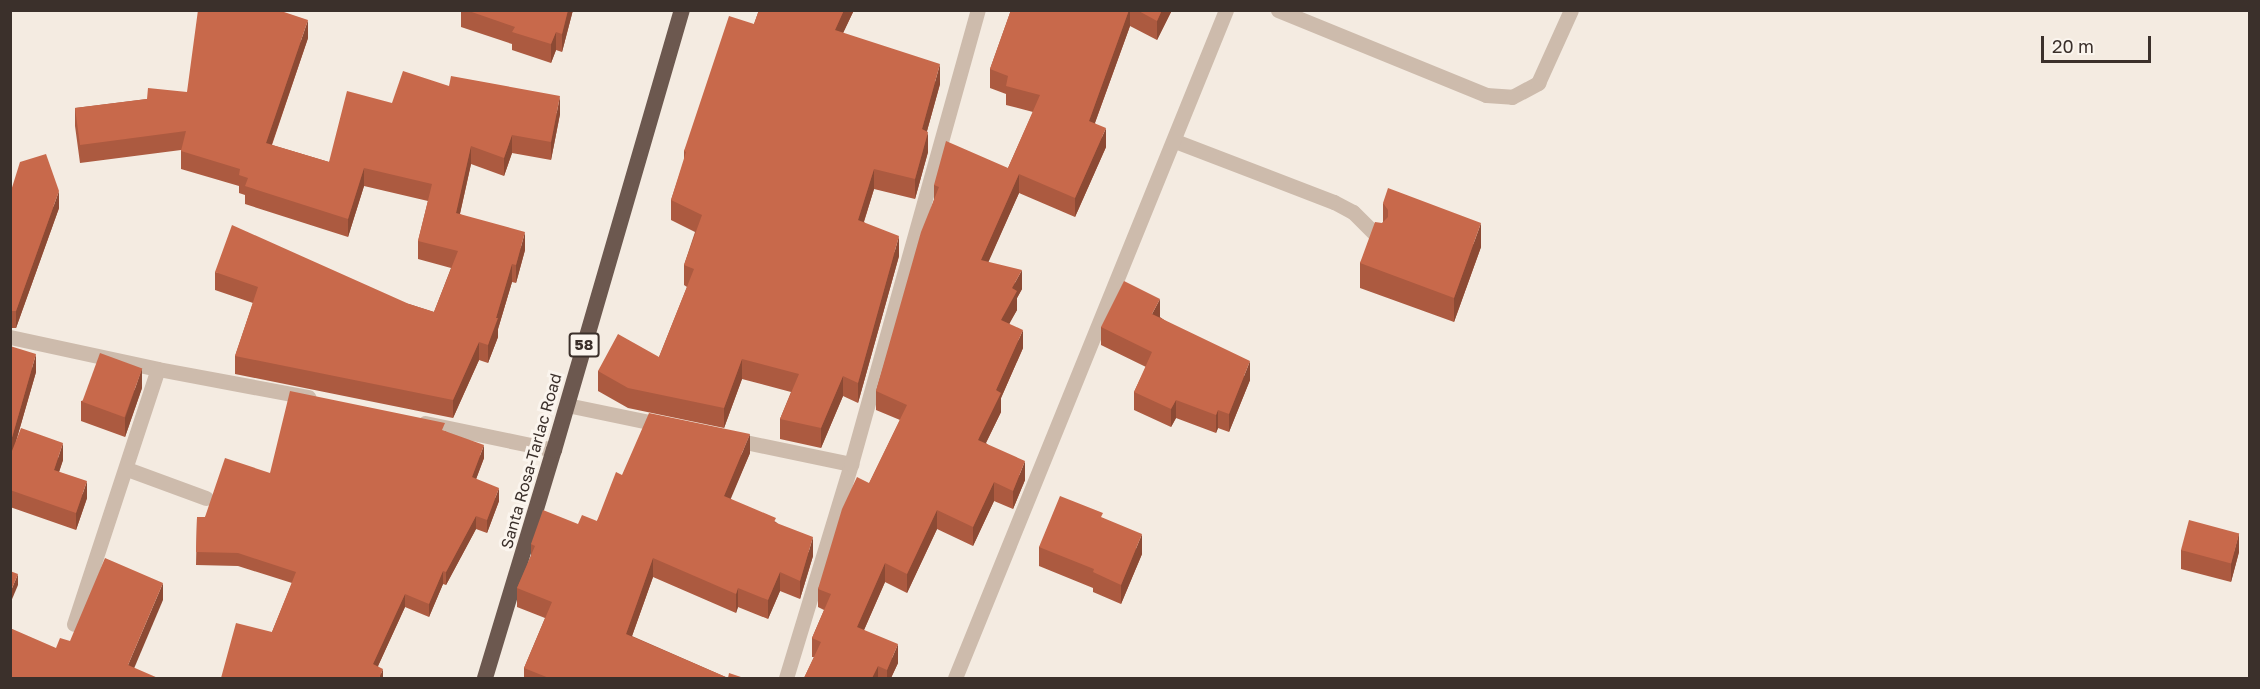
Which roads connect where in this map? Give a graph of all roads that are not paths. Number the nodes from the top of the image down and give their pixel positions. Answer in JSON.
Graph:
{"nodes":[{"id":1,"x":682,"y":10,"type":"edge"},
{"id":2,"x":978,"y":10,"type":"edge"},
{"id":3,"x":1226,"y":10,"type":"edge"},
{"id":4,"x":1278,"y":10,"type":"edge"},
{"id":5,"x":1571,"y":10,"type":"edge"},
{"id":6,"x":1175,"y":141,"type":"junction"},
{"id":7,"x":1379,"y":238,"type":"edge"},
{"id":8,"x":10,"y":337,"type":"edge"},
{"id":9,"x":158,"y":369,"type":"junction"},
{"id":10,"x":319,"y":400,"type":"edge"},
{"id":11,"x":567,"y":405,"type":"junction"},
{"id":12,"x":409,"y":419,"type":"edge"},
{"id":13,"x":678,"y":428,"type":"edge"},
{"id":14,"x":711,"y":435,"type":"edge"},
{"id":15,"x":554,"y":450,"type":"junction"},
{"id":16,"x":851,"y":464,"type":"junction"},
{"id":17,"x":127,"y":469,"type":"junction"},
{"id":18,"x":206,"y":498,"type":"dead end"},
{"id":19,"x":74,"y":624,"type":"edge"},
{"id":20,"x":484,"y":678,"type":"edge"},
{"id":21,"x":786,"y":678,"type":"edge"},
{"id":22,"x":955,"y":678,"type":"edge"}],
"edges":[{"from":1,"to":11,"type":"highway","name":"Santa Rosa-Tarlac Road","number":"58"},
{"from":2,"to":16,"type":"street"},
{"from":3,"to":6,"type":"street"},
{"from":4,"to":5,"type":"street"},
{"from":6,"to":7,"type":"street"},
{"from":6,"to":22,"type":"street"},
{"from":8,"to":9,"type":"street"},
{"from":9,"to":10,"type":"street"},
{"from":9,"to":17,"type":"street"},
{"from":11,"to":13,"type":"street"},
{"from":11,"to":15,"type":"highway","name":"Santa Rosa-Tarlac Road","number":"58"},
{"from":12,"to":15,"type":"street"},
{"from":14,"to":16,"type":"street"},
{"from":15,"to":20,"type":"highway","name":"Santa Rosa-Tarlac Road","number":"58"},
{"from":16,"to":21,"type":"street"},
{"from":17,"to":18,"type":"street"},
{"from":17,"to":19,"type":"street"}]}
